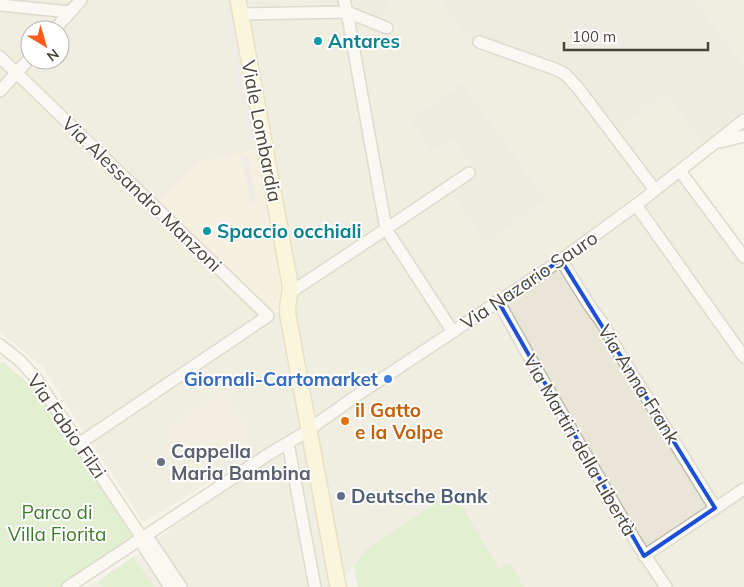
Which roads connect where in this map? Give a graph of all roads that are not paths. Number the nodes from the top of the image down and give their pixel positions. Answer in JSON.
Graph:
{"nodes":[{"id":1,"x":81,"y":0,"type":"edge"},
{"id":2,"x":344,"y":0,"type":"edge"},
{"id":3,"x":0,"y":5,"type":"edge"},
{"id":4,"x":239,"y":7,"type":"edge"},
{"id":5,"x":70,"y":12,"type":"junction"},
{"id":6,"x":347,"y":12,"type":"junction"},
{"id":7,"x":63,"y":20,"type":"edge"},
{"id":8,"x":387,"y":28,"type":"dead end"},
{"id":9,"x":479,"y":42,"type":"dead end"},
{"id":10,"x":0,"y":57,"type":"edge"},
{"id":11,"x":20,"y":69,"type":"edge"},
{"id":12,"x":16,"y":73,"type":"junction"},
{"id":13,"x":0,"y":91,"type":"edge"},
{"id":14,"x":744,"y":120,"type":"edge"},
{"id":15,"x":744,"y":136,"type":"edge"},
{"id":16,"x":716,"y":143,"type":"junction"},
{"id":17,"x":680,"y":171,"type":"junction"},
{"id":18,"x":469,"y":172,"type":"dead end"},
{"id":19,"x":655,"y":190,"type":"junction"},
{"id":20,"x":636,"y":204,"type":"junction"},
{"id":21,"x":386,"y":229,"type":"junction"},
{"id":22,"x":744,"y":257,"type":"edge"},
{"id":23,"x":561,"y":260,"type":"junction"},
{"id":24,"x":290,"y":292,"type":"junction"},
{"id":25,"x":498,"y":301,"type":"junction"},
{"id":26,"x":453,"y":332,"type":"junction"},
{"id":27,"x":0,"y":345,"type":"edge"},
{"id":28,"x":744,"y":357,"type":"edge"},
{"id":29,"x":309,"y":430,"type":"junction"},
{"id":30,"x":80,"y":443,"type":"junction"},
{"id":31,"x":288,"y":443,"type":"junction"},
{"id":32,"x":744,"y":489,"type":"edge"},
{"id":33,"x":715,"y":508,"type":"junction"},
{"id":34,"x":142,"y":538,"type":"junction"},
{"id":35,"x":644,"y":556,"type":"junction"},
{"id":36,"x":68,"y":587,"type":"edge"},
{"id":37,"x":170,"y":587,"type":"edge"},
{"id":38,"x":181,"y":587,"type":"edge"},
{"id":39,"x":315,"y":587,"type":"edge"},
{"id":40,"x":338,"y":587,"type":"edge"},
{"id":41,"x":666,"y":587,"type":"edge"}],
"edges":[{"from":1,"to":5,"type":"street"},
{"from":2,"to":6,"type":"street"},
{"from":3,"to":5,"type":"street"},
{"from":4,"to":6,"type":"street"},
{"from":4,"to":24,"type":"main road","name":"Viale Lombardia"},
{"from":5,"to":7,"type":"street"},
{"from":6,"to":8,"type":"street"},
{"from":6,"to":21,"type":"street"},
{"from":9,"to":19,"type":"street"},
{"from":10,"to":12,"type":"street","name":"Via Alessandro Manzoni"},
{"from":11,"to":12,"type":"street"},
{"from":12,"to":13,"type":"street"},
{"from":12,"to":30,"type":"street","name":"Via Alessandro Manzoni"},
{"from":14,"to":16,"type":"street","name":"Via Nazario Sauro"},
{"from":15,"to":16,"type":"street"},
{"from":16,"to":17,"type":"street","name":"Via Nazario Sauro"},
{"from":17,"to":19,"type":"street","name":"Via Nazario Sauro"},
{"from":17,"to":22,"type":"street"},
{"from":18,"to":21,"type":"street"},
{"from":19,"to":20,"type":"street","name":"Via Nazario Sauro"},
{"from":20,"to":23,"type":"street","name":"Via Nazario Sauro"},
{"from":20,"to":28,"type":"street"},
{"from":21,"to":24,"type":"street"},
{"from":21,"to":26,"type":"street"},
{"from":23,"to":25,"type":"street","name":"Via Nazario Sauro"},
{"from":23,"to":33,"type":"street","name":"Via Anna Frank"},
{"from":24,"to":29,"type":"main road","name":"Viale Lombardia"},
{"from":25,"to":26,"type":"street","name":"Via Nazario Sauro"},
{"from":25,"to":35,"type":"street","name":"Via Martiri della Libertà"},
{"from":26,"to":29,"type":"street","name":"Via Nazario Sauro"},
{"from":27,"to":30,"type":"street","name":"Via Fabio Filzi"},
{"from":29,"to":31,"type":"street","name":"Via Nazario Sauro"},
{"from":29,"to":40,"type":"main road","name":"Viale Lombardia"},
{"from":30,"to":34,"type":"street","name":"Via Fabio Filzi"},
{"from":31,"to":34,"type":"street","name":"Via Nazario Sauro"},
{"from":31,"to":39,"type":"street"},
{"from":32,"to":33,"type":"street"},
{"from":33,"to":35,"type":"street"},
{"from":34,"to":36,"type":"street","name":"Via Nazario Sauro"},
{"from":34,"to":37,"type":"street"},
{"from":34,"to":38,"type":"street"},
{"from":35,"to":41,"type":"street","name":"Via Martiri della Libertà"}]}
